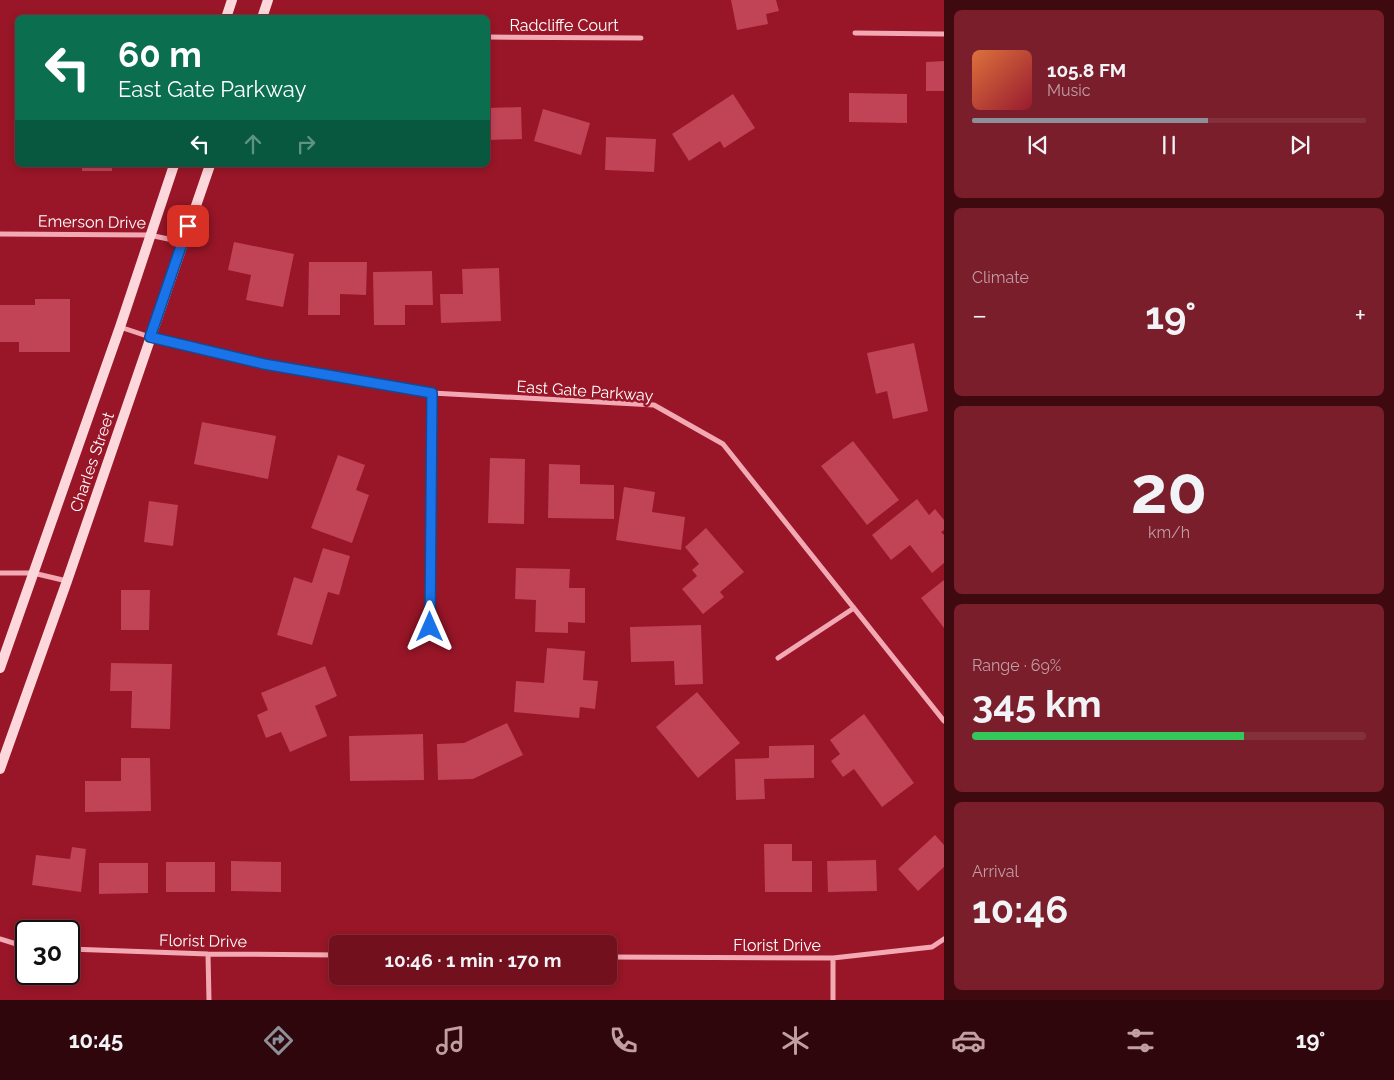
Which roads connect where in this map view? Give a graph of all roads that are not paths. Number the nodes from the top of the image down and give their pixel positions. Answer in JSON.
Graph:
{"nodes":[{"id":1,"x":232,"y":0,"type":"edge"},
{"id":2,"x":268,"y":0,"type":"edge"},
{"id":3,"x":227,"y":15,"type":"edge"},
{"id":4,"x":263,"y":15,"type":"edge"},
{"id":5,"x":855,"y":33,"type":"dead end"},
{"id":6,"x":944,"y":34,"type":"edge"},
{"id":7,"x":490,"y":37,"type":"edge"},
{"id":8,"x":641,"y":38,"type":"dead end"},
{"id":9,"x":173,"y":167,"type":"edge"},
{"id":10,"x":209,"y":167,"type":"edge"},
{"id":11,"x":0,"y":234,"type":"edge"},
{"id":12,"x":150,"y":235,"type":"junction"},
{"id":13,"x":183,"y":242,"type":"junction"},
{"id":14,"x":120,"y":327,"type":"junction"},
{"id":15,"x":150,"y":337,"type":"junction"},
{"id":16,"x":432,"y":393,"type":"junction"},
{"id":17,"x":0,"y":573,"type":"edge"},
{"id":18,"x":33,"y":574,"type":"junction"},
{"id":19,"x":67,"y":581,"type":"junction"},
{"id":20,"x":854,"y":608,"type":"junction"},
{"id":21,"x":430,"y":627,"type":"dead end"},
{"id":22,"x":778,"y":658,"type":"dead end"},
{"id":23,"x":0,"y":668,"type":"edge"},
{"id":24,"x":944,"y":721,"type":"edge"},
{"id":25,"x":0,"y":769,"type":"edge"},
{"id":26,"x":0,"y":939,"type":"edge"},
{"id":27,"x":944,"y":939,"type":"edge"},
{"id":28,"x":15,"y":943,"type":"edge"},
{"id":29,"x":80,"y":948,"type":"edge"},
{"id":30,"x":208,"y":954,"type":"junction"},
{"id":31,"x":329,"y":955,"type":"edge"},
{"id":32,"x":617,"y":957,"type":"edge"},
{"id":33,"x":833,"y":958,"type":"junction"},
{"id":34,"x":208,"y":1000,"type":"edge"},
{"id":35,"x":833,"y":1000,"type":"edge"}],
"edges":[{"from":1,"to":3,"type":"main road"},
{"from":2,"to":4,"type":"main road"},
{"from":5,"to":6,"type":"street"},
{"from":7,"to":8,"type":"street","name":"Radcliffe Court"},
{"from":9,"to":12,"type":"main road","name":"Charles Street"},
{"from":10,"to":13,"type":"main road","name":"Charles Street"},
{"from":11,"to":12,"type":"street","name":"Emerson Drive"},
{"from":12,"to":13,"type":"street","name":"Emerson Drive"},
{"from":12,"to":14,"type":"main road","name":"Charles Street"},
{"from":13,"to":15,"type":"main road","name":"Charles Street"},
{"from":14,"to":15,"type":"street","name":"East Gate Parkway"},
{"from":14,"to":18,"type":"main road","name":"Charles Street"},
{"from":15,"to":16,"type":"street","name":"East Gate Parkway"},
{"from":15,"to":19,"type":"main road","name":"Charles Street"},
{"from":16,"to":20,"type":"street","name":"East Gate Parkway"},
{"from":16,"to":21,"type":"street"},
{"from":17,"to":18,"type":"street"},
{"from":18,"to":19,"type":"street"},
{"from":18,"to":23,"type":"main road","name":"Charles Street"},
{"from":19,"to":25,"type":"main road","name":"Charles Street"},
{"from":20,"to":22,"type":"street"},
{"from":20,"to":24,"type":"street","name":"East Gate Parkway"},
{"from":26,"to":28,"type":"street"},
{"from":27,"to":33,"type":"street","name":"Florist Drive"},
{"from":29,"to":30,"type":"street","name":"Florist Drive"},
{"from":30,"to":31,"type":"street","name":"Florist Drive"},
{"from":30,"to":34,"type":"street"},
{"from":32,"to":33,"type":"street","name":"Florist Drive"},
{"from":33,"to":35,"type":"street"}]}
